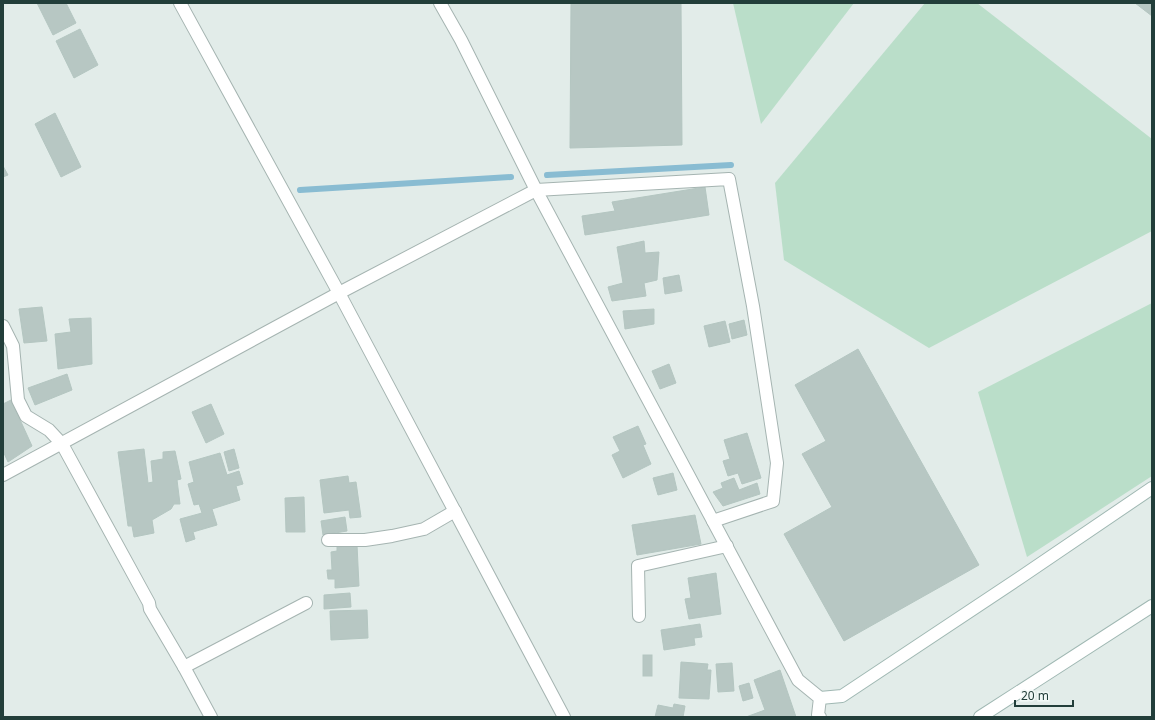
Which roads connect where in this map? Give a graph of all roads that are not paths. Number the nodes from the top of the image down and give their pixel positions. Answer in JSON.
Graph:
{"nodes":[{"id":1,"x":180,"y":3,"type":"edge"},
{"id":2,"x":440,"y":3,"type":"edge"},
{"id":3,"x":536,"y":190,"type":"junction"},
{"id":4,"x":339,"y":293,"type":"junction"},
{"id":5,"x":3,"y":326,"type":"edge"},
{"id":6,"x":62,"y":444,"type":"junction"},
{"id":7,"x":3,"y":475,"type":"edge"},
{"id":8,"x":1152,"y":488,"type":"edge"},
{"id":9,"x":455,"y":511,"type":"junction"},
{"id":10,"x":713,"y":521,"type":"junction"},
{"id":11,"x":328,"y":540,"type":"dead end"},
{"id":12,"x":727,"y":546,"type":"junction"},
{"id":13,"x":306,"y":603,"type":"dead end"},
{"id":14,"x":1152,"y":606,"type":"edge"},
{"id":15,"x":640,"y":616,"type":"dead end"},
{"id":16,"x":184,"y":667,"type":"junction"},
{"id":17,"x":820,"y":698,"type":"junction"},
{"id":18,"x":817,"y":716,"type":"edge"},
{"id":19,"x":211,"y":717,"type":"edge"},
{"id":20,"x":564,"y":717,"type":"edge"},
{"id":21,"x":980,"y":717,"type":"edge"}],
"edges":[{"from":1,"to":4,"type":"street"},
{"from":2,"to":3,"type":"street"},
{"from":3,"to":4,"type":"street"},
{"from":3,"to":10,"type":"street"},
{"from":3,"to":10,"type":"street"},
{"from":4,"to":6,"type":"street"},
{"from":4,"to":9,"type":"street"},
{"from":5,"to":6,"type":"street"},
{"from":6,"to":7,"type":"street"},
{"from":6,"to":16,"type":"street"},
{"from":8,"to":17,"type":"street"},
{"from":9,"to":11,"type":"street"},
{"from":9,"to":20,"type":"street"},
{"from":10,"to":12,"type":"street"},
{"from":12,"to":15,"type":"street"},
{"from":12,"to":17,"type":"street"},
{"from":13,"to":16,"type":"street"},
{"from":14,"to":21,"type":"street"},
{"from":16,"to":19,"type":"street"},
{"from":17,"to":18,"type":"street"}]}
